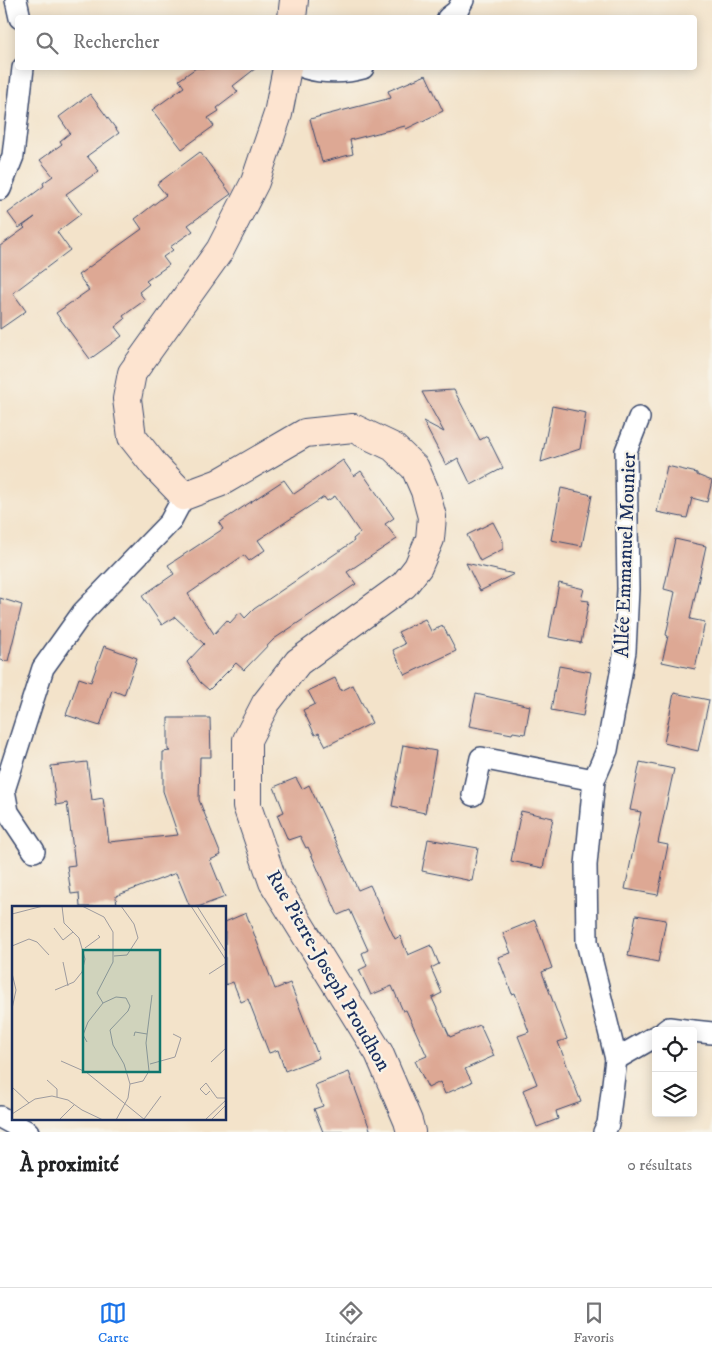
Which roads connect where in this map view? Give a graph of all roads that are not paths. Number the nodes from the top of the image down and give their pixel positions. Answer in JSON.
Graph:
{"nodes":[{"id":1,"x":16,"y":0,"type":"edge"},
{"id":2,"x":294,"y":0,"type":"edge"},
{"id":3,"x":463,"y":0,"type":"edge"},
{"id":4,"x":19,"y":15,"type":"edge"},
{"id":5,"x":292,"y":15,"type":"edge"},
{"id":6,"x":451,"y":15,"type":"edge"},
{"id":7,"x":23,"y":70,"type":"edge"},
{"id":8,"x":287,"y":70,"type":"edge"},
{"id":9,"x":314,"y":70,"type":"edge"},
{"id":10,"x":356,"y":70,"type":"edge"},
{"id":11,"x":0,"y":189,"type":"edge"},
{"id":12,"x":639,"y":418,"type":"dead end"},
{"id":13,"x":184,"y":496,"type":"junction"},
{"id":14,"x":594,"y":780,"type":"junction"},
{"id":15,"x":473,"y":795,"type":"dead end"},
{"id":16,"x":34,"y":852,"type":"dead end"},
{"id":17,"x":697,"y":1031,"type":"edge"},
{"id":18,"x":712,"y":1033,"type":"edge"},
{"id":19,"x":652,"y":1038,"type":"edge"},
{"id":20,"x":616,"y":1059,"type":"junction"},
{"id":21,"x":0,"y":1117,"type":"edge"},
{"id":22,"x":28,"y":1132,"type":"edge"},
{"id":23,"x":411,"y":1132,"type":"edge"},
{"id":24,"x":604,"y":1132,"type":"edge"}],
"edges":[{"from":1,"to":4,"type":"street"},
{"from":2,"to":5,"type":"street"},
{"from":3,"to":6,"type":"street"},
{"from":7,"to":11,"type":"street"},
{"from":8,"to":13,"type":"street"},
{"from":9,"to":10,"type":"street"},
{"from":12,"to":14,"type":"street","name":"Allée Emmanuel Mounier"},
{"from":13,"to":16,"type":"street"},
{"from":13,"to":23,"type":"street","name":"Rue Pierre-Joseph Proudhon"},
{"from":14,"to":15,"type":"street"},
{"from":14,"to":20,"type":"street","name":"Allée Emmanuel Mounier"},
{"from":17,"to":18,"type":"street"},
{"from":19,"to":20,"type":"street"},
{"from":20,"to":24,"type":"street","name":"Allée Emmanuel Mounier"},
{"from":21,"to":22,"type":"street"}]}
